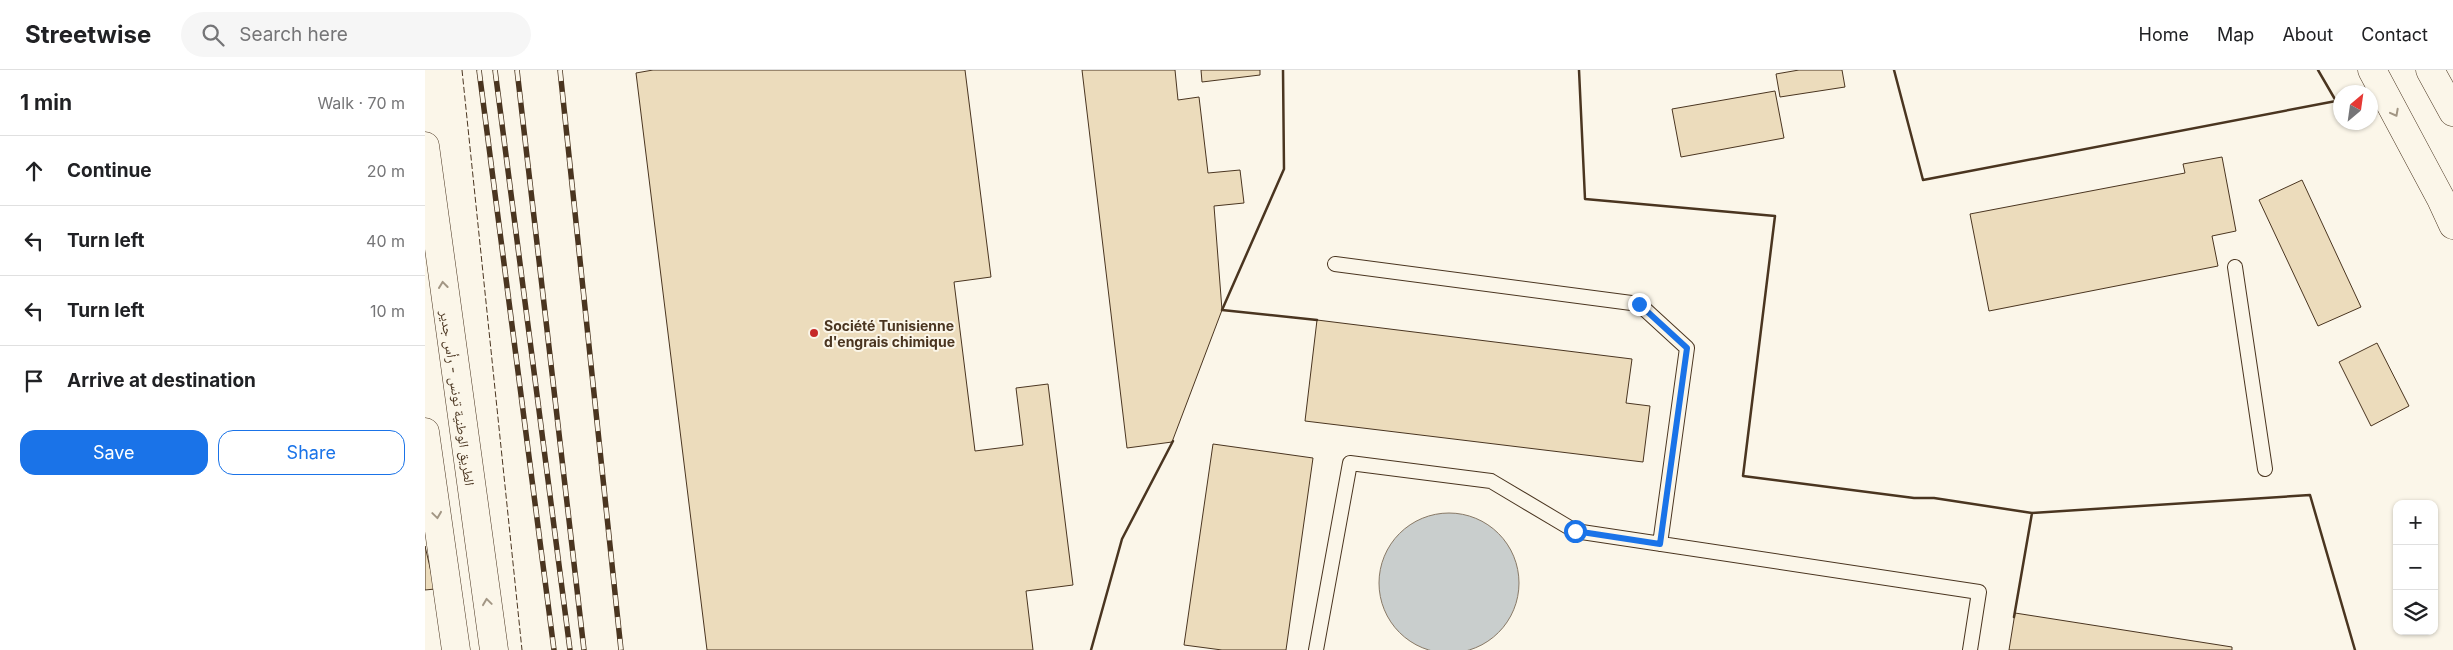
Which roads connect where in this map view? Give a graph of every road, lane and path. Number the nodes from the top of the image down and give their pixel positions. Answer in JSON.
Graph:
{"nodes":[{"id":1,"x":2372,"y":70,"type":"edge"},
{"id":2,"x":2430,"y":70,"type":"edge"},
{"id":3,"x":2453,"y":112,"type":"edge"},
{"id":4,"x":425,"y":146,"type":"edge"},
{"id":5,"x":2453,"y":225,"type":"edge"},
{"id":6,"x":1335,"y":264,"type":"dead end"},
{"id":7,"x":2235,"y":267,"type":"dead end"},
{"id":8,"x":425,"y":432,"type":"edge"},
{"id":9,"x":2265,"y":469,"type":"dead end"},
{"id":10,"x":1660,"y":544,"type":"junction"},
{"id":11,"x":456,"y":650,"type":"edge"},
{"id":12,"x":494,"y":650,"type":"edge"},
{"id":13,"x":1316,"y":650,"type":"edge"},
{"id":14,"x":1970,"y":650,"type":"edge"}],
"edges":[{"from":1,"to":5,"type":"main road","one_way":true},
{"from":2,"to":3,"type":"main road"},
{"from":12,"to":4,"type":"main road","name":"الطريق الوطنية تونس - رأس جدير","one_way":true},
{"from":6,"to":10,"type":"lane"},
{"from":7,"to":9,"type":"lane"},
{"from":8,"to":11,"type":"main road","one_way":true},
{"from":10,"to":13,"type":"lane"},
{"from":10,"to":14,"type":"lane"}]}
